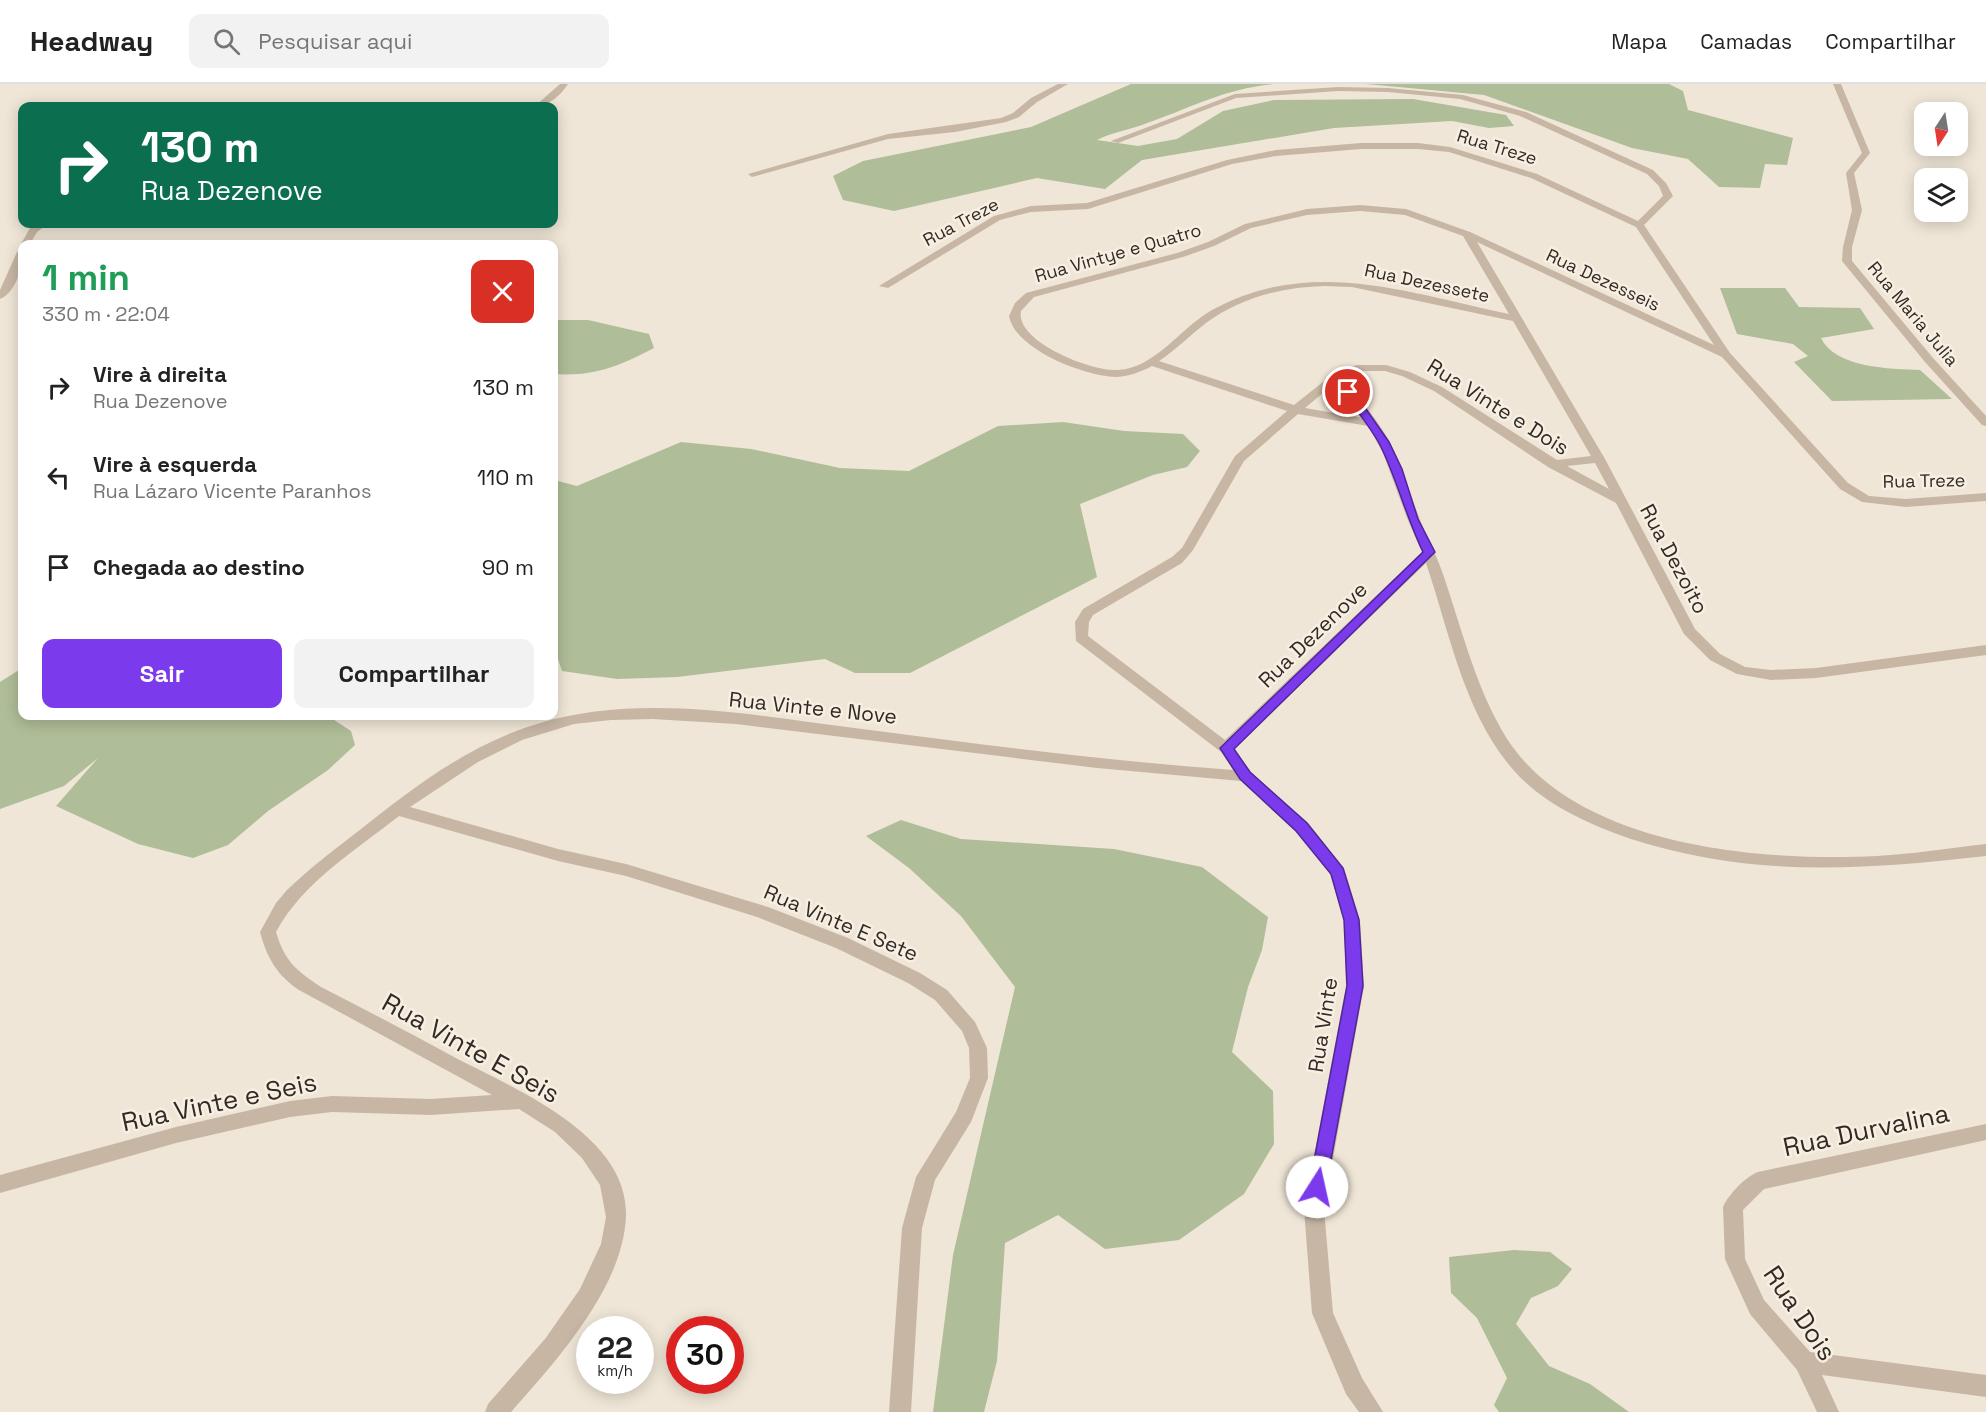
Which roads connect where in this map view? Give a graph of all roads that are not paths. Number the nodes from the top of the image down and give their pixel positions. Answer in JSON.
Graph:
{"nodes":[{"id":1,"x":564,"y":84,"type":"edge"},
{"id":2,"x":1064,"y":84,"type":"edge"},
{"id":3,"x":1837,"y":84,"type":"edge"},
{"id":4,"x":544,"y":102,"type":"edge"},
{"id":5,"x":1115,"y":141,"type":"dead end"},
{"id":6,"x":752,"y":174,"type":"dead end"},
{"id":7,"x":1639,"y":225,"type":"junction"},
{"id":8,"x":1467,"y":234,"type":"junction"},
{"id":9,"x":18,"y":263,"type":"edge"},
{"id":10,"x":884,"y":286,"type":"dead end"},
{"id":11,"x":0,"y":296,"type":"edge"},
{"id":12,"x":1517,"y":319,"type":"junction"},
{"id":13,"x":1726,"y":355,"type":"junction"},
{"id":14,"x":1153,"y":363,"type":"junction"},
{"id":15,"x":1337,"y":376,"type":"junction"},
{"id":16,"x":1297,"y":410,"type":"junction"},
{"id":17,"x":1370,"y":423,"type":"junction"},
{"id":18,"x":1986,"y":423,"type":"edge"},
{"id":19,"x":1599,"y":459,"type":"junction"},
{"id":20,"x":1552,"y":464,"type":"junction"},
{"id":21,"x":1986,"y":497,"type":"edge"},
{"id":22,"x":1618,"y":500,"type":"junction"},
{"id":23,"x":1429,"y":552,"type":"junction"},
{"id":24,"x":1986,"y":650,"type":"edge"},
{"id":25,"x":1111,"y":662,"type":"joint"},
{"id":26,"x":1226,"y":748,"type":"junction"},
{"id":27,"x":1245,"y":776,"type":"junction"},
{"id":28,"x":396,"y":809,"type":"junction"},
{"id":29,"x":1986,"y":850,"type":"edge"},
{"id":30,"x":525,"y":1101,"type":"junction"},
{"id":31,"x":1986,"y":1132,"type":"edge"},
{"id":32,"x":1758,"y":1181,"type":"joint"},
{"id":33,"x":0,"y":1184,"type":"edge"},
{"id":34,"x":1805,"y":1362,"type":"junction"},
{"id":35,"x":1986,"y":1386,"type":"edge"},
{"id":36,"x":496,"y":1412,"type":"edge"},
{"id":37,"x":900,"y":1412,"type":"edge"},
{"id":38,"x":1372,"y":1412,"type":"edge"},
{"id":39,"x":1828,"y":1412,"type":"edge"}],
"edges":[{"from":1,"to":4,"type":"street"},
{"from":2,"to":6,"type":"street"},
{"from":3,"to":18,"type":"street","name":"Rua Maria Julia"},
{"from":5,"to":7,"type":"street"},
{"from":7,"to":10,"type":"street","name":"Rua Treze"},
{"from":7,"to":13,"type":"street","name":"Rua Treze"},
{"from":8,"to":12,"type":"street","name":"Rua Dezoito"},
{"from":8,"to":13,"type":"street","name":"Rua Dezesseis"},
{"from":8,"to":14,"type":"street","name":"Rua Vintye e Quatro"},
{"from":9,"to":11,"type":"street"},
{"from":12,"to":14,"type":"street","name":"Rua Dezessete"},
{"from":12,"to":19,"type":"street","name":"Rua Dezoito"},
{"from":13,"to":21,"type":"street","name":"Rua Treze"},
{"from":14,"to":16,"type":"street"},
{"from":15,"to":16,"type":"street","name":"Rua Vinte e Dois"},
{"from":15,"to":17,"type":"street"},
{"from":15,"to":20,"type":"street","name":"Rua Vinte e Dois"},
{"from":16,"to":17,"type":"street"},
{"from":16,"to":25,"type":"street","name":"Rua Vinte e Dois"},
{"from":17,"to":23,"type":"street"},
{"from":19,"to":20,"type":"street"},
{"from":19,"to":22,"type":"street","name":"Rua Dezoito"},
{"from":20,"to":22,"type":"street","name":"Rua Vinte e Dois"},
{"from":22,"to":24,"type":"street","name":"Rua Dezoito"},
{"from":23,"to":26,"type":"street","name":"Rua Dezenove"},
{"from":23,"to":29,"type":"street"},
{"from":25,"to":26,"type":"street","name":"Rua Vinte"},
{"from":26,"to":27,"type":"street","name":"Rua Vinte"},
{"from":27,"to":28,"type":"street","name":"Rua Vinte e Nove"},
{"from":27,"to":38,"type":"street","name":"Rua Vinte"},
{"from":28,"to":30,"type":"street","name":"Rua Vinte E Seis"},
{"from":28,"to":37,"type":"street","name":"Rua Vinte E Sete"},
{"from":30,"to":33,"type":"street","name":"Rua Vinte e Seis"},
{"from":30,"to":36,"type":"street","name":"Rua Vinte E Seis"},
{"from":31,"to":32,"type":"street","name":"Rua Durvalina"},
{"from":32,"to":34,"type":"street","name":"Rua Dois"},
{"from":34,"to":35,"type":"street"},
{"from":34,"to":39,"type":"street","name":"Rua Dois"}]}
